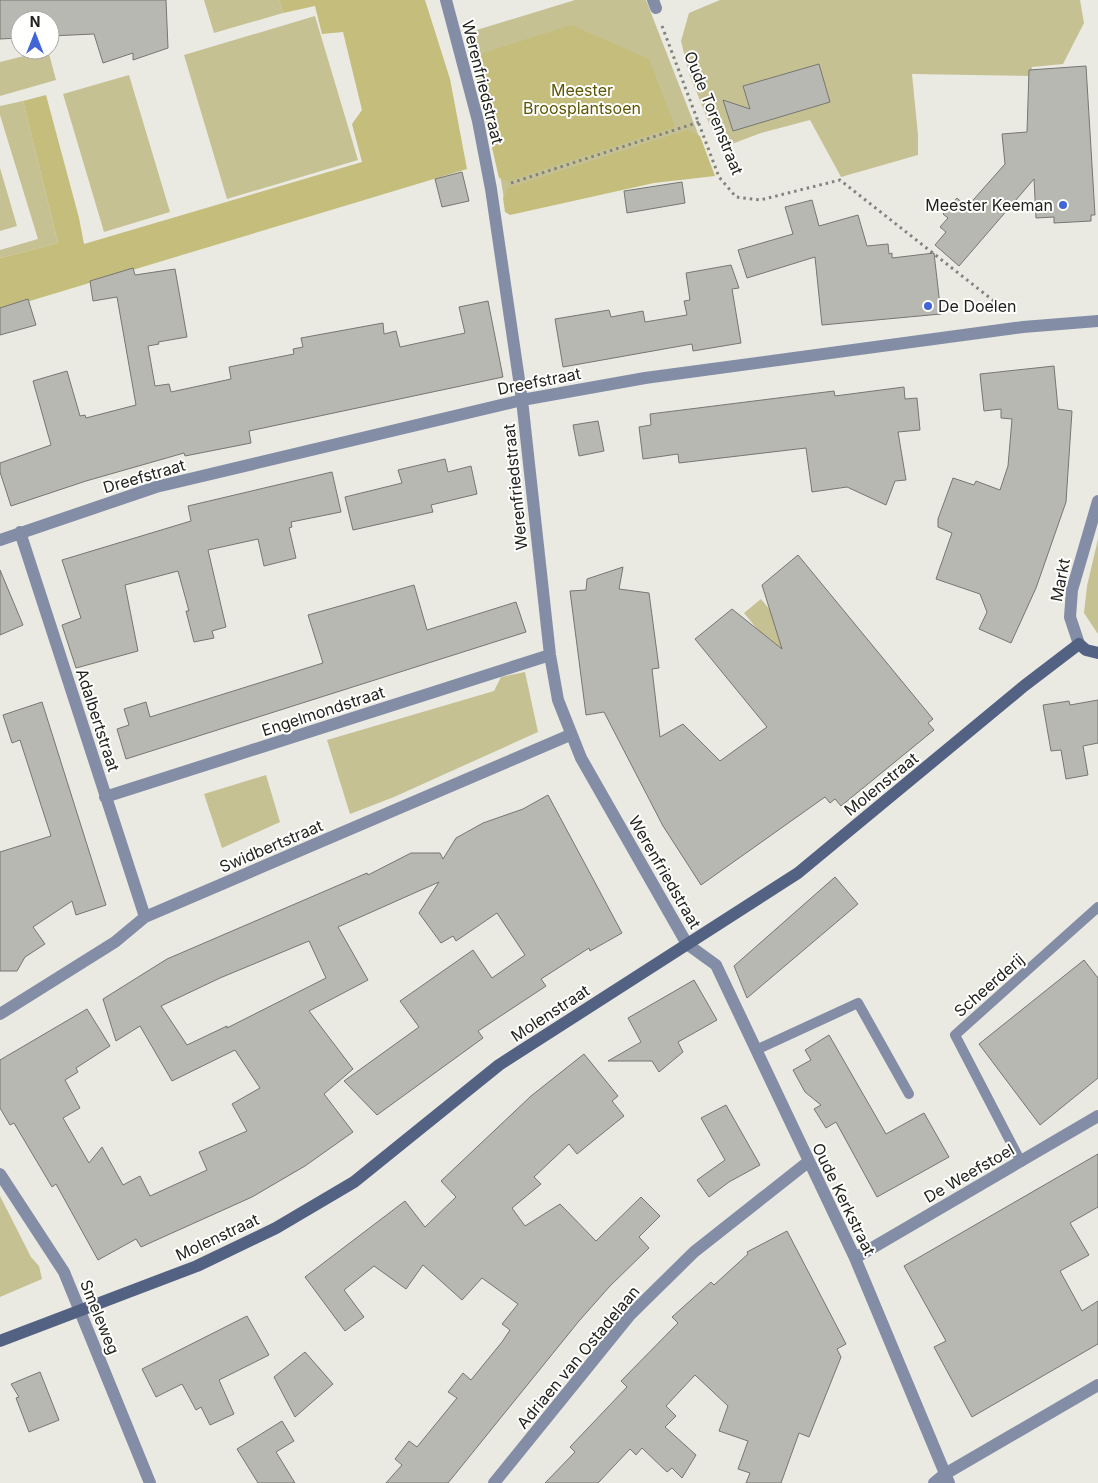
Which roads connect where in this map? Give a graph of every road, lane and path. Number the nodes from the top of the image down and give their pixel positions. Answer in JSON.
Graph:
{"nodes":[{"id":1,"x":446,"y":0,"type":"edge"},
{"id":2,"x":654,"y":4,"type":"edge"},
{"id":3,"x":698,"y":122,"type":"junction"},
{"id":4,"x":491,"y":189,"type":"junction"},
{"id":5,"x":1098,"y":321,"type":"edge"},
{"id":6,"x":1023,"y":327,"type":"junction"},
{"id":7,"x":522,"y":400,"type":"junction"},
{"id":8,"x":1098,"y":501,"type":"edge"},
{"id":9,"x":20,"y":532,"type":"junction"},
{"id":10,"x":0,"y":540,"type":"edge"},
{"id":11,"x":1079,"y":644,"type":"junction"},
{"id":12,"x":1098,"y":653,"type":"edge"},
{"id":13,"x":550,"y":655,"type":"junction"},
{"id":14,"x":570,"y":736,"type":"junction"},
{"id":15,"x":105,"y":797,"type":"junction"},
{"id":16,"x":1098,"y":907,"type":"edge"},
{"id":17,"x":145,"y":917,"type":"junction"},
{"id":18,"x":687,"y":944,"type":"junction"},
{"id":19,"x":0,"y":1014,"type":"edge"},
{"id":20,"x":756,"y":1050,"type":"junction"},
{"id":21,"x":909,"y":1094,"type":"dead end"},
{"id":22,"x":1098,"y":1116,"type":"edge"},
{"id":23,"x":808,"y":1162,"type":"junction"},
{"id":24,"x":1021,"y":1162,"type":"junction"},
{"id":25,"x":0,"y":1174,"type":"edge"},
{"id":26,"x":855,"y":1258,"type":"junction"},
{"id":27,"x":80,"y":1310,"type":"junction"},
{"id":28,"x":0,"y":1341,"type":"edge"},
{"id":29,"x":1098,"y":1385,"type":"edge"},
{"id":30,"x":947,"y":1479,"type":"edge"},
{"id":31,"x":150,"y":1483,"type":"edge"},
{"id":32,"x":494,"y":1483,"type":"edge"},
{"id":33,"x":934,"y":1483,"type":"edge"}],
"edges":[{"from":1,"to":4,"type":"street","name":"Werenfriedstraat"},
{"from":2,"to":3,"type":"path","name":"Oude Torenstraat"},
{"from":3,"to":4,"type":"path"},
{"from":3,"to":6,"type":"path","name":"Oude Torenstraat"},
{"from":4,"to":7,"type":"street","name":"Werenfriedstraat"},
{"from":5,"to":6,"type":"street","name":"Dreefstraat"},
{"from":6,"to":7,"type":"street","name":"Dreefstraat"},
{"from":7,"to":9,"type":"street","name":"Dreefstraat"},
{"from":7,"to":13,"type":"street","name":"Werenfriedstraat"},
{"from":8,"to":11,"type":"street","name":"Markt"},
{"from":9,"to":10,"type":"street","name":"Dreefstraat"},
{"from":9,"to":15,"type":"street","name":"Adalbertstraat"},
{"from":11,"to":12,"type":"street"},
{"from":11,"to":18,"type":"street","name":"Molenstraat"},
{"from":13,"to":14,"type":"street","name":"Werenfriedstraat"},
{"from":13,"to":15,"type":"street","name":"Engelmondstraat"},
{"from":14,"to":17,"type":"street","name":"Swidbertstraat"},
{"from":14,"to":18,"type":"street","name":"Werenfriedstraat"},
{"from":15,"to":17,"type":"street","name":"Adalbertstraat"},
{"from":16,"to":24,"type":"lane","name":"Scheerderij"},
{"from":17,"to":19,"type":"street","name":"Swidbertstraat"},
{"from":18,"to":20,"type":"street","name":"Oude Kerkstraat"},
{"from":18,"to":27,"type":"street","name":"Molenstraat"},
{"from":20,"to":21,"type":"lane"},
{"from":20,"to":23,"type":"street","name":"Oude Kerkstraat"},
{"from":22,"to":24,"type":"street","name":"De Weefstoel"},
{"from":23,"to":26,"type":"street","name":"Oude Kerkstraat"},
{"from":23,"to":32,"type":"street","name":"Adriaen van Ostadelaan"},
{"from":24,"to":26,"type":"street","name":"De Weefstoel"},
{"from":25,"to":27,"type":"street","name":"Smeleweg"},
{"from":26,"to":30,"type":"street","name":"Oude Kerkstraat"},
{"from":27,"to":28,"type":"street","name":"Molenstraat"},
{"from":27,"to":31,"type":"street","name":"Smeleweg"},
{"from":29,"to":30,"type":"street"},
{"from":30,"to":33,"type":"street"}]}
